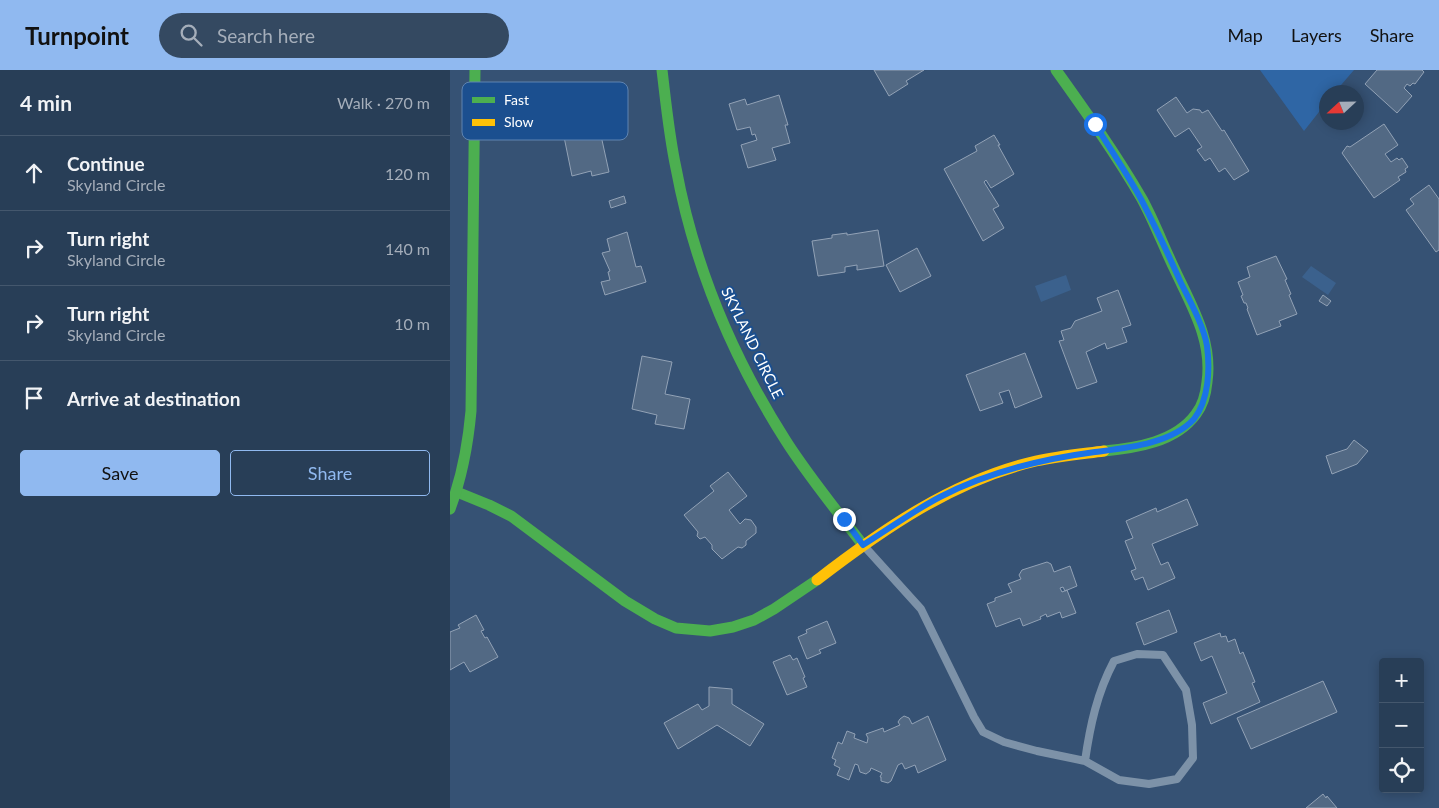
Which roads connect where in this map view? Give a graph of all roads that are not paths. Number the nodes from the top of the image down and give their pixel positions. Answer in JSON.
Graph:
{"nodes":[{"id":1,"x":662,"y":70,"type":"edge"},
{"id":2,"x":1056,"y":70,"type":"edge"},
{"id":3,"x":474,"y":140,"type":"edge"},
{"id":4,"x":457,"y":492,"type":"junction"},
{"id":5,"x":450,"y":509,"type":"edge"},
{"id":6,"x":863,"y":545,"type":"junction"},
{"id":7,"x":1085,"y":761,"type":"junction"}],
"edges":[{"from":1,"to":6,"type":"street","name":"SKYLAND CIRCLE"},
{"from":2,"to":6,"type":"street"},
{"from":3,"to":4,"type":"street"},
{"from":4,"to":5,"type":"street"},
{"from":4,"to":6,"type":"street"},
{"from":6,"to":7,"type":"lane"},
{"from":7,"to":7,"type":"lane"}]}
